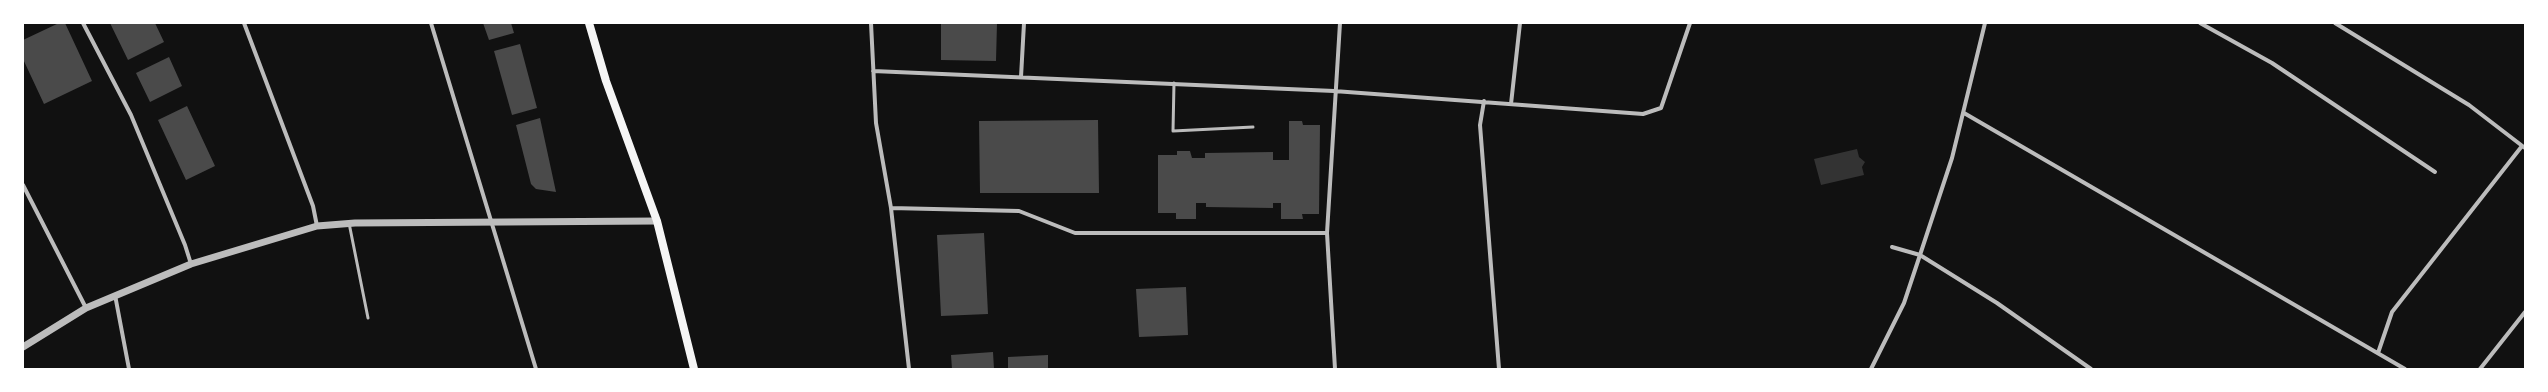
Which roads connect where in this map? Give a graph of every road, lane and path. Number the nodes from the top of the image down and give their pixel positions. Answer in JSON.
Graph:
{"nodes":[{"id":1,"x":83,"y":23,"type":"edge"},
{"id":2,"x":244,"y":23,"type":"edge"},
{"id":3,"x":431,"y":23,"type":"edge"},
{"id":4,"x":589,"y":23,"type":"edge"},
{"id":5,"x":871,"y":23,"type":"edge"},
{"id":6,"x":1024,"y":23,"type":"edge"},
{"id":7,"x":1340,"y":23,"type":"edge"},
{"id":8,"x":1520,"y":23,"type":"edge"},
{"id":9,"x":1690,"y":23,"type":"edge"},
{"id":10,"x":1985,"y":23,"type":"edge"},
{"id":11,"x":2200,"y":23,"type":"edge"},
{"id":12,"x":2335,"y":23,"type":"edge"},
{"id":13,"x":873,"y":71,"type":"junction"},
{"id":14,"x":1021,"y":77,"type":"junction"},
{"id":15,"x":1174,"y":83,"type":"junction"},
{"id":16,"x":1334,"y":91,"type":"junction"},
{"id":17,"x":1484,"y":101,"type":"junction"},
{"id":18,"x":1511,"y":104,"type":"junction"},
{"id":19,"x":1964,"y":113,"type":"junction"},
{"id":20,"x":1253,"y":127,"type":"dead end"},
{"id":21,"x":2524,"y":147,"type":"edge"},
{"id":22,"x":2435,"y":172,"type":"dead end"},
{"id":23,"x":23,"y":185,"type":"edge"},
{"id":24,"x":891,"y":208,"type":"junction"},
{"id":25,"x":491,"y":221,"type":"junction"},
{"id":26,"x":657,"y":221,"type":"junction"},
{"id":27,"x":349,"y":223,"type":"junction"},
{"id":28,"x":317,"y":226,"type":"junction"},
{"id":29,"x":1327,"y":233,"type":"junction"},
{"id":30,"x":1892,"y":247,"type":"dead end"},
{"id":31,"x":1920,"y":255,"type":"junction"},
{"id":32,"x":191,"y":264,"type":"junction"},
{"id":33,"x":115,"y":295,"type":"junction"},
{"id":34,"x":86,"y":308,"type":"junction"},
{"id":35,"x":2525,"y":312,"type":"edge"},
{"id":36,"x":368,"y":318,"type":"dead end"},
{"id":37,"x":23,"y":347,"type":"edge"},
{"id":38,"x":2378,"y":353,"type":"junction"},
{"id":39,"x":129,"y":369,"type":"edge"},
{"id":40,"x":536,"y":369,"type":"edge"},
{"id":41,"x":694,"y":369,"type":"edge"},
{"id":42,"x":909,"y":369,"type":"edge"},
{"id":43,"x":1335,"y":369,"type":"edge"},
{"id":44,"x":1499,"y":369,"type":"edge"},
{"id":45,"x":1871,"y":369,"type":"edge"},
{"id":46,"x":2091,"y":369,"type":"edge"},
{"id":47,"x":2405,"y":369,"type":"edge"},
{"id":48,"x":2480,"y":369,"type":"edge"}],
"edges":[{"from":1,"to":32,"type":"street"},
{"from":2,"to":28,"type":"street"},
{"from":3,"to":25,"type":"street"},
{"from":4,"to":26,"type":"main road"},
{"from":5,"to":13,"type":"street"},
{"from":6,"to":14,"type":"street"},
{"from":7,"to":16,"type":"street"},
{"from":8,"to":18,"type":"street"},
{"from":9,"to":18,"type":"street"},
{"from":10,"to":19,"type":"street"},
{"from":11,"to":22,"type":"street"},
{"from":12,"to":21,"type":"street"},
{"from":13,"to":14,"type":"street"},
{"from":13,"to":24,"type":"street"},
{"from":14,"to":15,"type":"street"},
{"from":15,"to":16,"type":"street"},
{"from":15,"to":20,"type":"lane"},
{"from":16,"to":17,"type":"street"},
{"from":16,"to":29,"type":"street"},
{"from":17,"to":18,"type":"street"},
{"from":17,"to":44,"type":"street"},
{"from":19,"to":31,"type":"street"},
{"from":19,"to":38,"type":"street"},
{"from":21,"to":38,"type":"street"},
{"from":23,"to":34,"type":"street"},
{"from":24,"to":29,"type":"street"},
{"from":24,"to":42,"type":"street"},
{"from":25,"to":26,"type":"street"},
{"from":25,"to":27,"type":"street"},
{"from":25,"to":40,"type":"street"},
{"from":26,"to":41,"type":"main road"},
{"from":27,"to":28,"type":"street"},
{"from":27,"to":36,"type":"lane"},
{"from":28,"to":32,"type":"street"},
{"from":29,"to":43,"type":"street"},
{"from":30,"to":31,"type":"street"},
{"from":31,"to":45,"type":"street"},
{"from":31,"to":46,"type":"street"},
{"from":32,"to":33,"type":"street"},
{"from":33,"to":34,"type":"street"},
{"from":33,"to":39,"type":"street"},
{"from":34,"to":37,"type":"street"},
{"from":35,"to":48,"type":"street"},
{"from":38,"to":47,"type":"street"}]}
